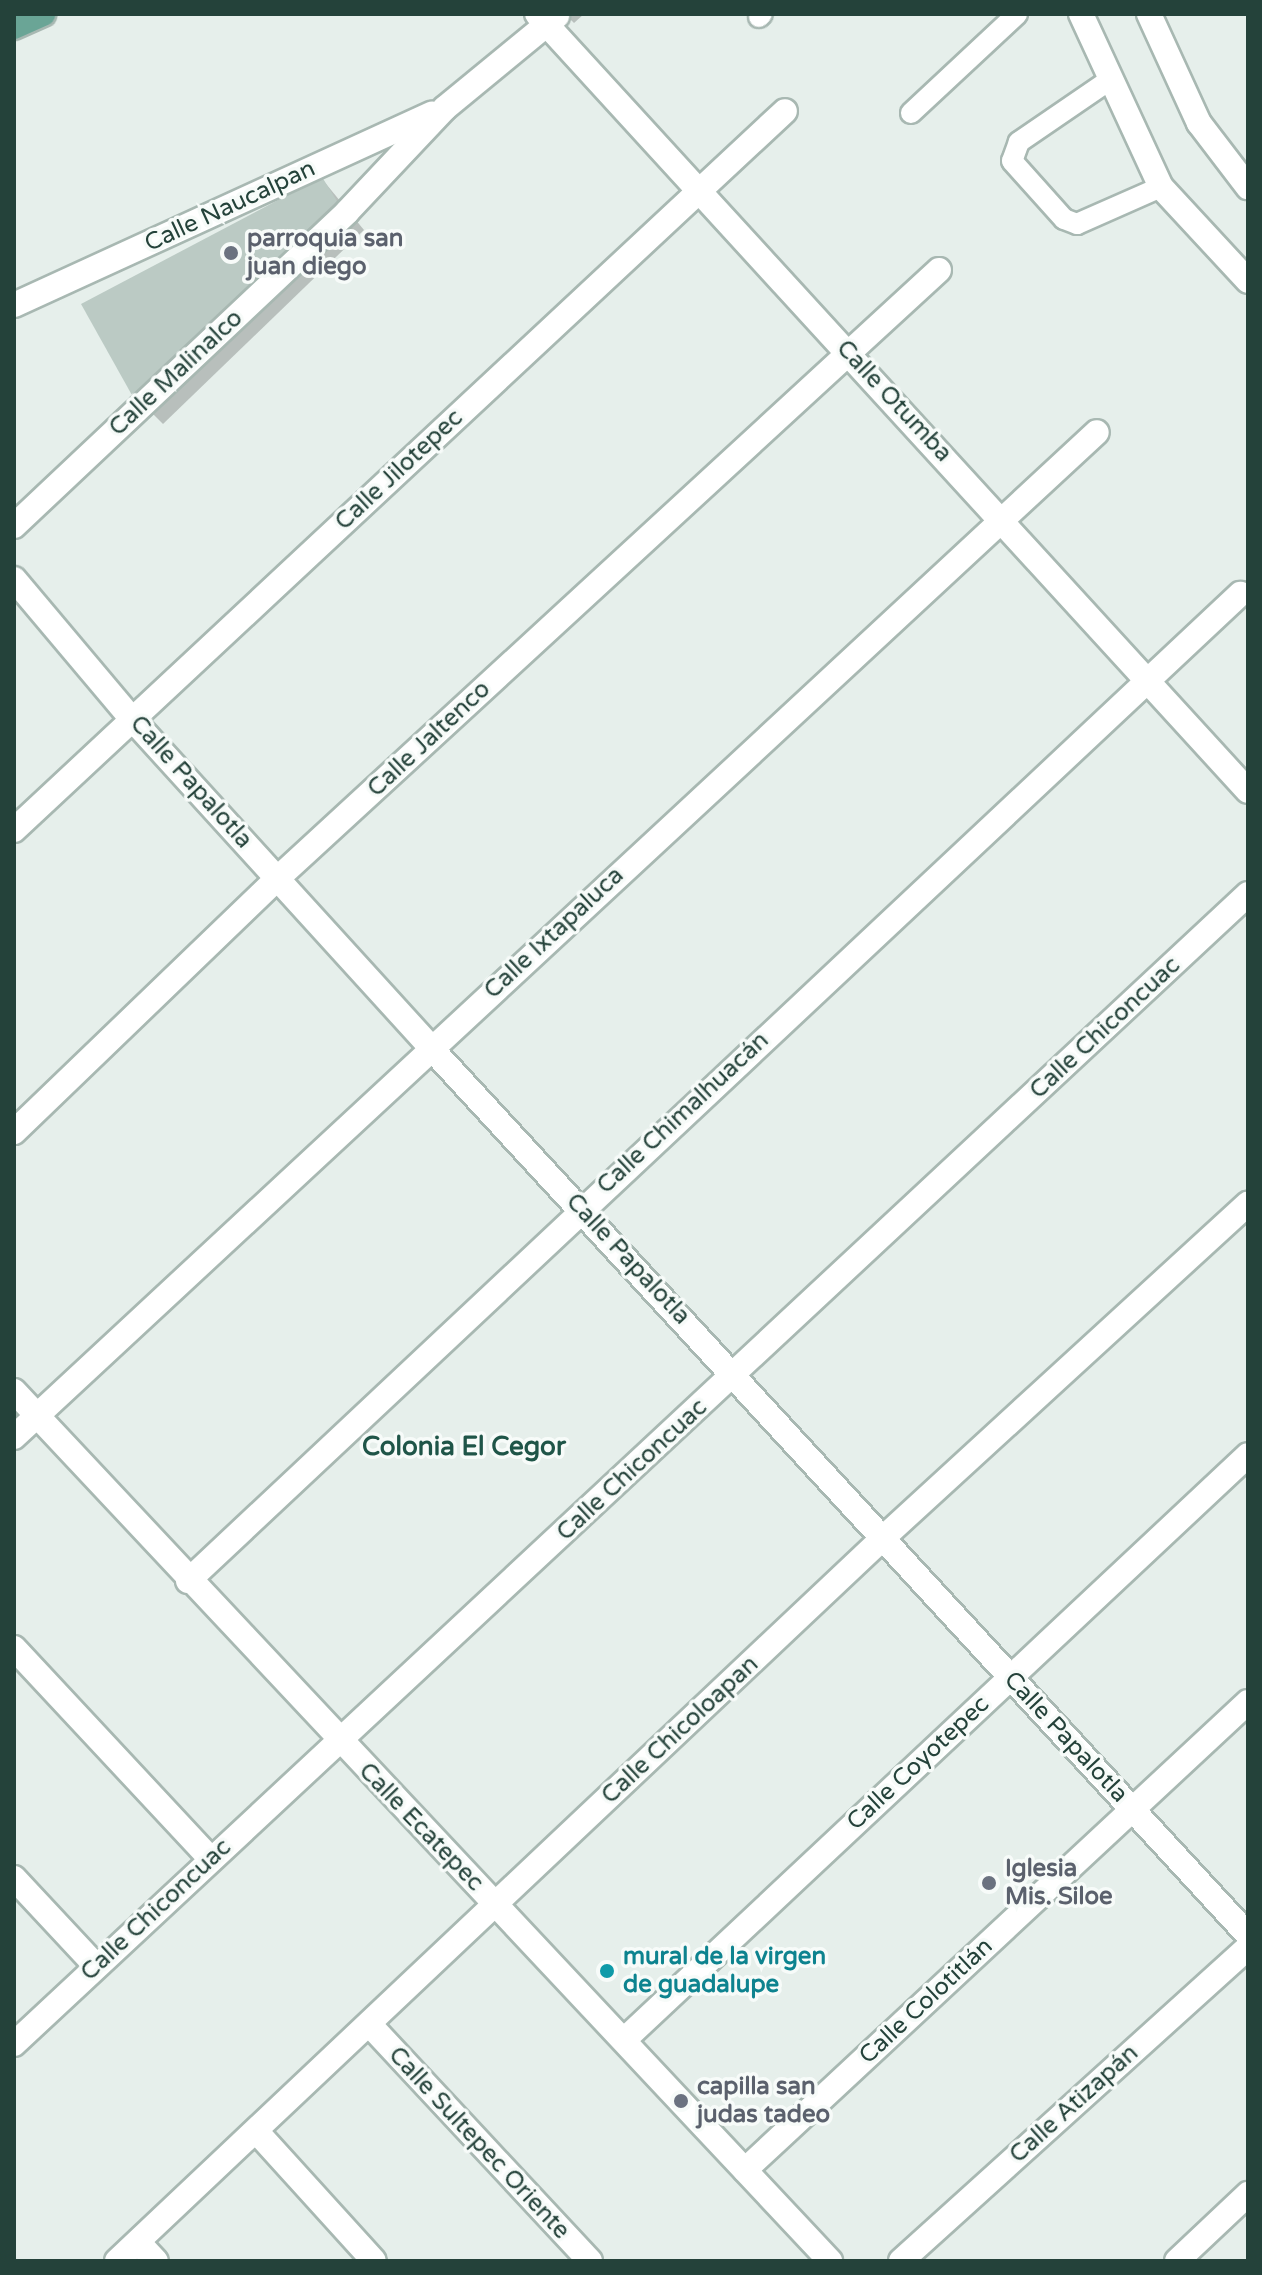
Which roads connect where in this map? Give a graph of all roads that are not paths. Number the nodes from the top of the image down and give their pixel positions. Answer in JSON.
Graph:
{"nodes":[{"id":1,"x":43,"y":14,"type":"edge"},
{"id":2,"x":1017,"y":14,"type":"edge"},
{"id":3,"x":1081,"y":14,"type":"edge"},
{"id":4,"x":1149,"y":14,"type":"edge"},
{"id":5,"x":548,"y":17,"type":"edge"},
{"id":6,"x":14,"y":27,"type":"edge"},
{"id":7,"x":1111,"y":79,"type":"junction"},
{"id":8,"x":445,"y":108,"type":"junction"},
{"id":9,"x":785,"y":111,"type":"dead end"},
{"id":10,"x":911,"y":113,"type":"dead end"},
{"id":11,"x":1161,"y":187,"type":"junction"},
{"id":12,"x":1248,"y":187,"type":"edge"},
{"id":13,"x":698,"y":190,"type":"junction"},
{"id":14,"x":939,"y":270,"type":"dead end"},
{"id":15,"x":1248,"y":281,"type":"edge"},
{"id":16,"x":14,"y":305,"type":"edge"},
{"id":17,"x":850,"y":353,"type":"junction"},
{"id":18,"x":1097,"y":432,"type":"dead end"},
{"id":19,"x":1003,"y":520,"type":"junction"},
{"id":20,"x":14,"y":526,"type":"edge"},
{"id":21,"x":14,"y":579,"type":"edge"},
{"id":22,"x":1240,"y":594,"type":"dead end"},
{"id":23,"x":1146,"y":680,"type":"junction"},
{"id":24,"x":132,"y":719,"type":"junction"},
{"id":25,"x":1248,"y":791,"type":"edge"},
{"id":26,"x":14,"y":830,"type":"edge"},
{"id":27,"x":278,"y":878,"type":"junction"},
{"id":28,"x":1248,"y":894,"type":"edge"},
{"id":29,"x":430,"y":1047,"type":"junction"},
{"id":30,"x":14,"y":1132,"type":"edge"},
{"id":31,"x":1248,"y":1203,"type":"edge"},
{"id":32,"x":581,"y":1208,"type":"junction"},
{"id":33,"x":735,"y":1374,"type":"junction"},
{"id":34,"x":14,"y":1391,"type":"edge"},
{"id":35,"x":37,"y":1415,"type":"junction"},
{"id":36,"x":14,"y":1437,"type":"edge"},
{"id":37,"x":1248,"y":1455,"type":"edge"},
{"id":38,"x":883,"y":1538,"type":"junction"},
{"id":39,"x":188,"y":1581,"type":"junction"},
{"id":40,"x":14,"y":1648,"type":"edge"},
{"id":41,"x":1009,"y":1678,"type":"junction"},
{"id":42,"x":1248,"y":1702,"type":"edge"},
{"id":43,"x":339,"y":1743,"type":"junction"},
{"id":44,"x":1133,"y":1808,"type":"junction"},
{"id":45,"x":211,"y":1859,"type":"junction"},
{"id":46,"x":14,"y":1878,"type":"edge"},
{"id":47,"x":495,"y":1904,"type":"junction"},
{"id":48,"x":1248,"y":1935,"type":"edge"},
{"id":49,"x":1248,"y":1947,"type":"edge"},
{"id":50,"x":96,"y":1966,"type":"junction"},
{"id":51,"x":369,"y":2024,"type":"junction"},
{"id":52,"x":624,"y":2040,"type":"junction"},
{"id":53,"x":14,"y":2044,"type":"edge"},
{"id":54,"x":257,"y":2132,"type":"junction"},
{"id":55,"x":745,"y":2170,"type":"junction"},
{"id":56,"x":1248,"y":2194,"type":"edge"},
{"id":57,"x":138,"y":2242,"type":"junction"},
{"id":58,"x":117,"y":2261,"type":"edge"},
{"id":59,"x":156,"y":2261,"type":"edge"},
{"id":60,"x":374,"y":2261,"type":"edge"},
{"id":61,"x":590,"y":2261,"type":"edge"},
{"id":62,"x":830,"y":2261,"type":"edge"},
{"id":63,"x":901,"y":2261,"type":"edge"},
{"id":64,"x":1177,"y":2261,"type":"edge"}],
"edges":[{"from":1,"to":6,"type":"main road"},
{"from":2,"to":10,"type":"lane"},
{"from":3,"to":7,"type":"street"},
{"from":4,"to":12,"type":"street"},
{"from":5,"to":8,"type":"street","name":"Calle Malinalco"},
{"from":5,"to":13,"type":"street","name":"Calle Otumba"},
{"from":7,"to":11,"type":"street"},
{"from":7,"to":11,"type":"lane"},
{"from":8,"to":16,"type":"street","name":"Calle Naucalpan"},
{"from":8,"to":20,"type":"street","name":"Calle Malinalco"},
{"from":9,"to":13,"type":"street","name":"Calle Jilotepec"},
{"from":11,"to":15,"type":"street"},
{"from":13,"to":17,"type":"street","name":"Calle Otumba"},
{"from":13,"to":24,"type":"street","name":"Calle Jilotepec"},
{"from":14,"to":17,"type":"street","name":"Calle Jaltenco"},
{"from":17,"to":19,"type":"street","name":"Calle Otumba"},
{"from":17,"to":27,"type":"street","name":"Calle Jaltenco"},
{"from":18,"to":19,"type":"street","name":"Calle Ixtapaluca"},
{"from":19,"to":23,"type":"street","name":"Calle Otumba"},
{"from":19,"to":29,"type":"street","name":"Calle Ixtapaluca"},
{"from":21,"to":24,"type":"street","name":"Calle Papalotla"},
{"from":22,"to":23,"type":"street","name":"Calle Chimalhuacán"},
{"from":23,"to":25,"type":"street","name":"Calle Otumba"},
{"from":23,"to":32,"type":"street","name":"Calle Chimalhuacán"},
{"from":24,"to":26,"type":"street","name":"Calle Jilotepec"},
{"from":24,"to":27,"type":"street","name":"Calle Papalotla"},
{"from":27,"to":29,"type":"street","name":"Calle Papalotla"},
{"from":27,"to":30,"type":"street","name":"Calle Jaltenco"},
{"from":28,"to":33,"type":"street","name":"Calle Chiconcuac"},
{"from":29,"to":32,"type":"street","name":"Calle Papalotla"},
{"from":29,"to":35,"type":"street","name":"Calle Ixtapaluca"},
{"from":31,"to":38,"type":"street","name":"Calle Chicoloapan"},
{"from":32,"to":33,"type":"street","name":"Calle Papalotla"},
{"from":32,"to":39,"type":"street","name":"Calle Chimalhuacán"},
{"from":33,"to":38,"type":"street","name":"Calle Papalotla"},
{"from":33,"to":43,"type":"street","name":"Calle Chiconcuac"},
{"from":34,"to":35,"type":"street","name":"Calle Ecatepec"},
{"from":35,"to":36,"type":"street","name":"Calle Ixtapaluca"},
{"from":35,"to":39,"type":"street","name":"Calle Ecatepec"},
{"from":37,"to":41,"type":"street","name":"Calle Coyotepec"},
{"from":38,"to":41,"type":"street","name":"Calle Papalotla"},
{"from":38,"to":47,"type":"street","name":"Calle Chicoloapan"},
{"from":39,"to":43,"type":"street","name":"Calle Ecatepec"},
{"from":40,"to":45,"type":"street"},
{"from":41,"to":44,"type":"street","name":"Calle Papalotla"},
{"from":41,"to":52,"type":"street","name":"Calle Coyotepec"},
{"from":42,"to":44,"type":"street","name":"Calle Colotitlán"},
{"from":43,"to":45,"type":"street","name":"Calle Chiconcuac"},
{"from":43,"to":47,"type":"street","name":"Calle Ecatepec"},
{"from":44,"to":48,"type":"street","name":"Calle Papalotla"},
{"from":44,"to":55,"type":"street","name":"Calle Colotitlán"},
{"from":45,"to":50,"type":"street","name":"Calle Chiconcuac"},
{"from":46,"to":50,"type":"street"},
{"from":47,"to":51,"type":"street","name":"Calle Chicoloapan"},
{"from":47,"to":52,"type":"street","name":"Calle Ecatepec"},
{"from":49,"to":63,"type":"street","name":"Calle Atizapán"},
{"from":50,"to":53,"type":"street","name":"Calle Chiconcuac"},
{"from":51,"to":54,"type":"street","name":"Calle Chicoloapan"},
{"from":51,"to":61,"type":"street","name":"Calle Sultepec Oriente"},
{"from":52,"to":55,"type":"street","name":"Calle Ecatepec"},
{"from":54,"to":57,"type":"street","name":"Calle Chicoloapan"},
{"from":54,"to":60,"type":"street"},
{"from":55,"to":62,"type":"street","name":"Calle Ecatepec"},
{"from":56,"to":64,"type":"street"},
{"from":57,"to":58,"type":"street","name":"Calle Chicoloapan"},
{"from":57,"to":59,"type":"street"}]}
